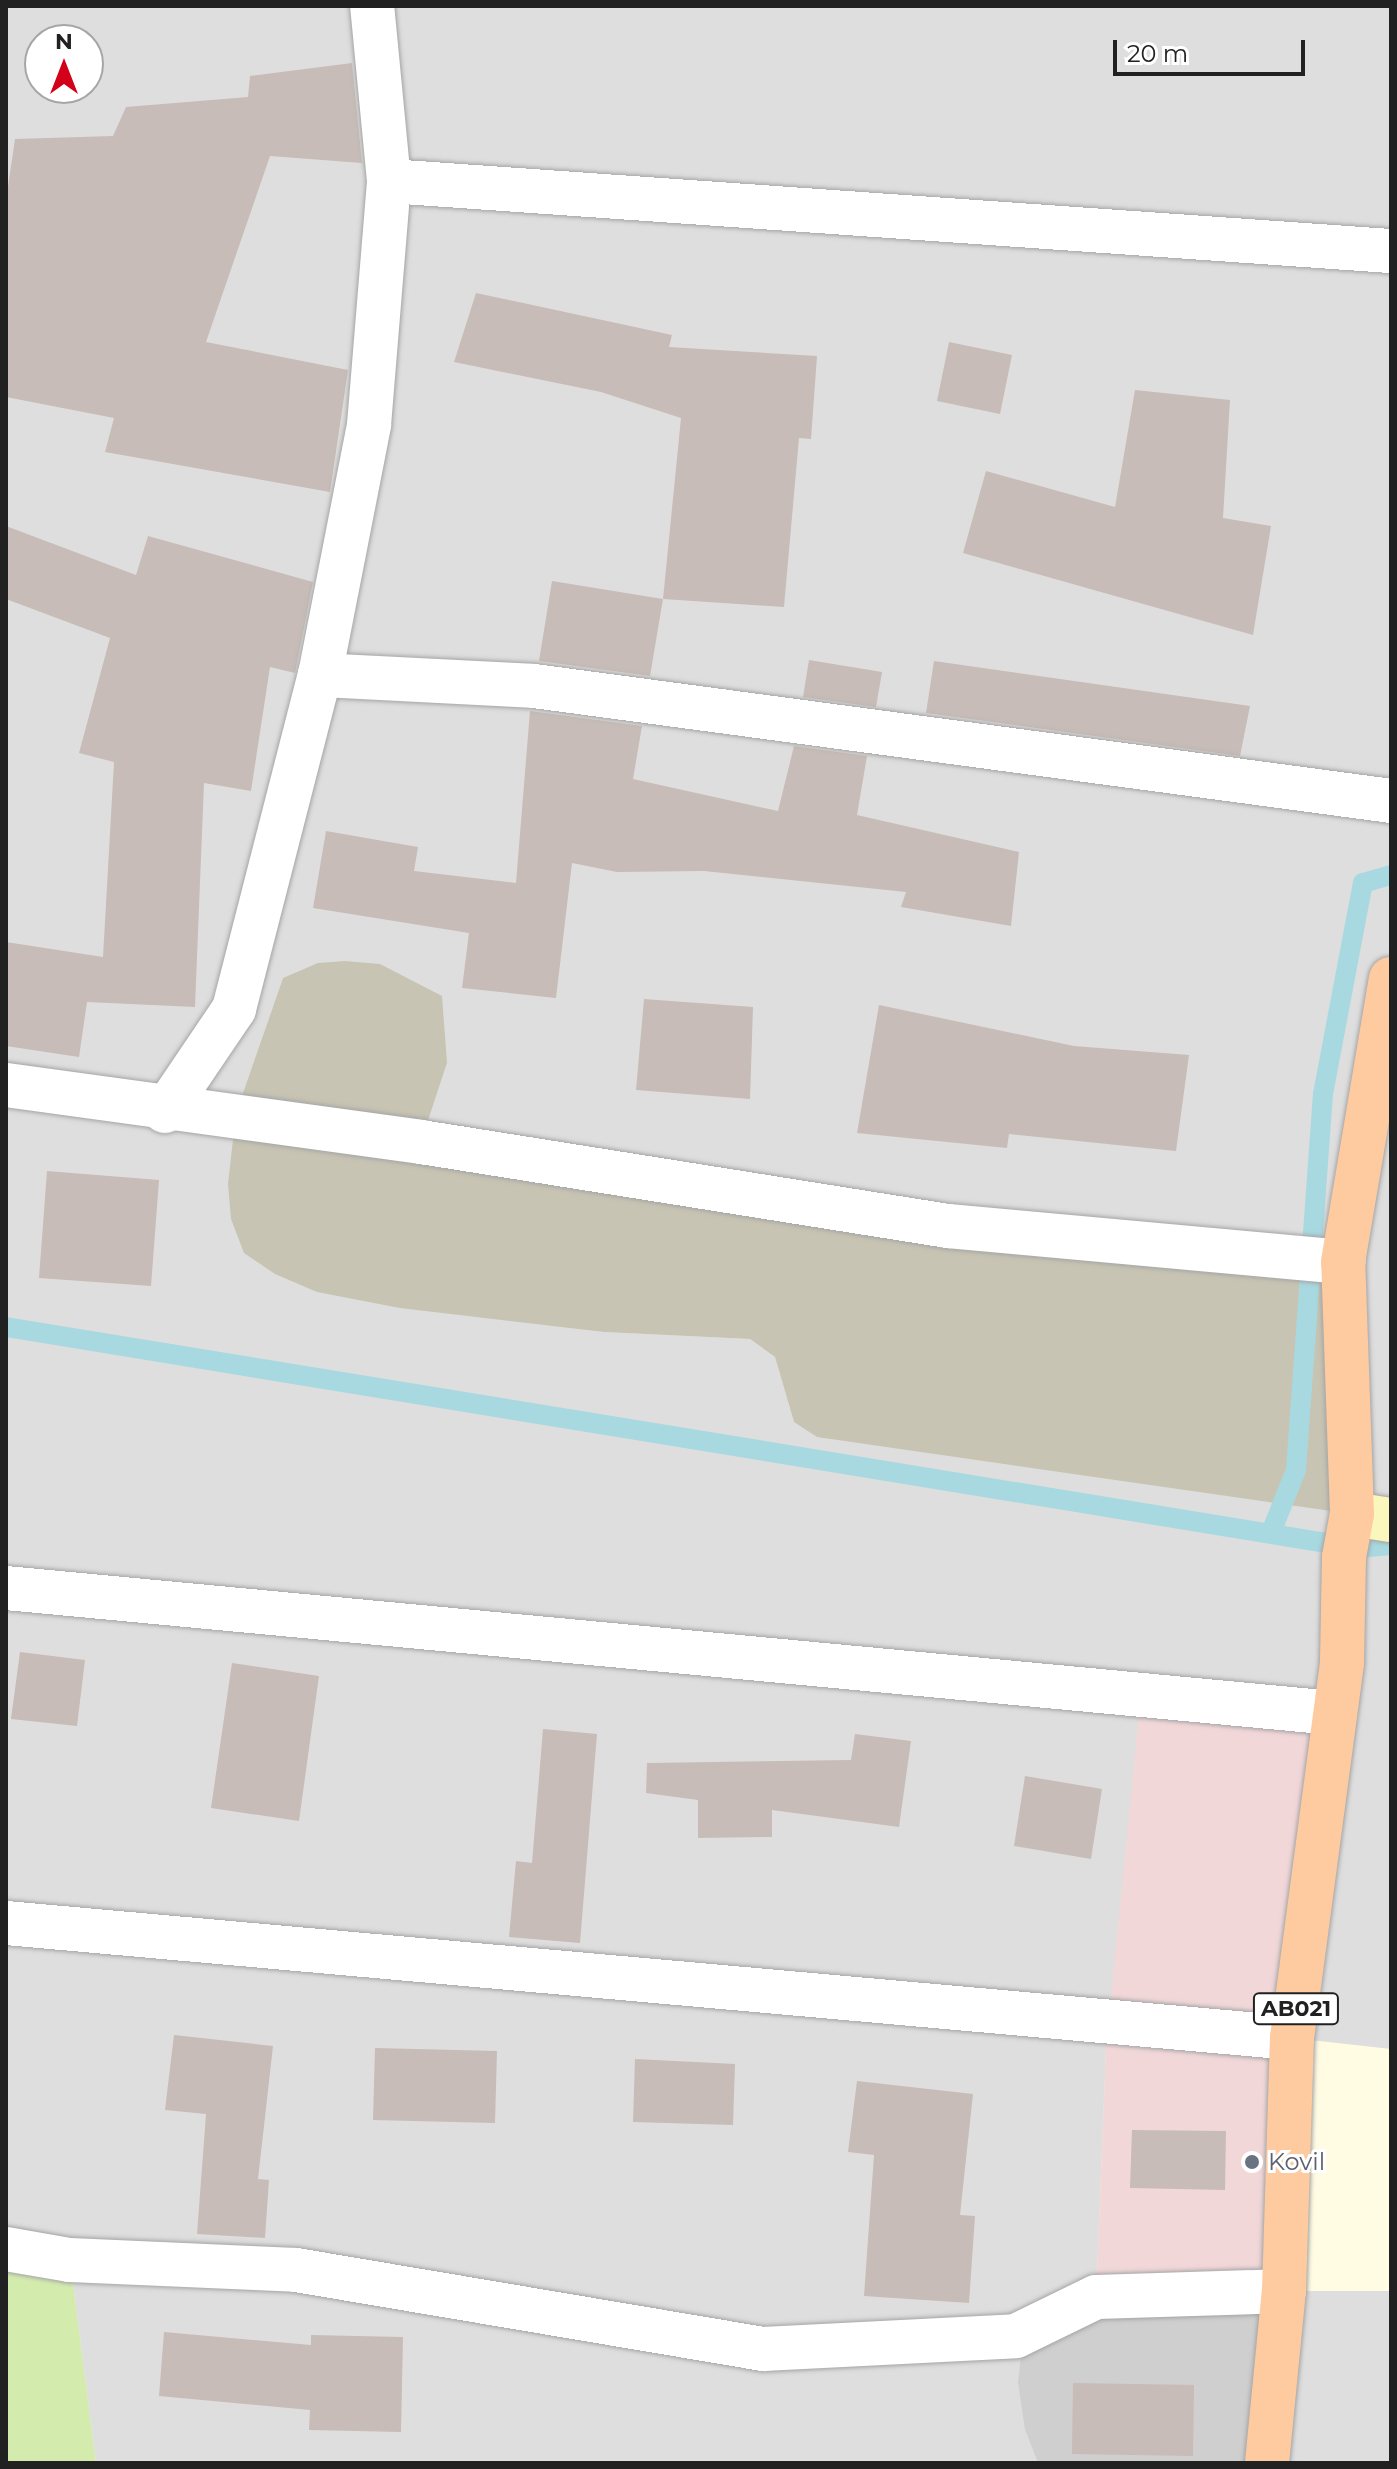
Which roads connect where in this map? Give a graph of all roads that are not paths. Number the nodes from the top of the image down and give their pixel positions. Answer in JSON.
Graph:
{"nodes":[{"id":1,"x":372,"y":6,"type":"edge"},
{"id":2,"x":389,"y":181,"type":"junction"},
{"id":3,"x":1391,"y":251,"type":"edge"},
{"id":4,"x":320,"y":675,"type":"junction"},
{"id":5,"x":1391,"y":801,"type":"edge"},
{"id":6,"x":1391,"y":979,"type":"edge"},
{"id":7,"x":6,"y":1085,"type":"edge"},
{"id":8,"x":165,"y":1111,"type":"junction"},
{"id":9,"x":1343,"y":1262,"type":"junction"},
{"id":10,"x":1372,"y":1517,"type":"edge"},
{"id":11,"x":6,"y":1588,"type":"edge"},
{"id":12,"x":1334,"y":1713,"type":"junction"},
{"id":13,"x":6,"y":1923,"type":"edge"},
{"id":14,"x":1292,"y":2038,"type":"junction"},
{"id":15,"x":6,"y":2249,"type":"edge"},
{"id":16,"x":1284,"y":2291,"type":"junction"},
{"id":17,"x":1267,"y":2463,"type":"edge"}],
"edges":[{"from":1,"to":2,"type":"street"},
{"from":2,"to":3,"type":"street"},
{"from":2,"to":4,"type":"street"},
{"from":4,"to":5,"type":"street"},
{"from":4,"to":8,"type":"street"},
{"from":6,"to":9,"type":"main road","number":"AB021"},
{"from":7,"to":8,"type":"street"},
{"from":8,"to":9,"type":"street"},
{"from":9,"to":10,"type":"main road","number":"AB021"},
{"from":10,"to":12,"type":"main road","number":"AB021"},
{"from":11,"to":12,"type":"street"},
{"from":12,"to":14,"type":"main road","number":"AB021"},
{"from":13,"to":14,"type":"street"},
{"from":14,"to":16,"type":"main road","number":"AB021"},
{"from":15,"to":16,"type":"street"},
{"from":16,"to":17,"type":"main road","number":"AB021"}]}
